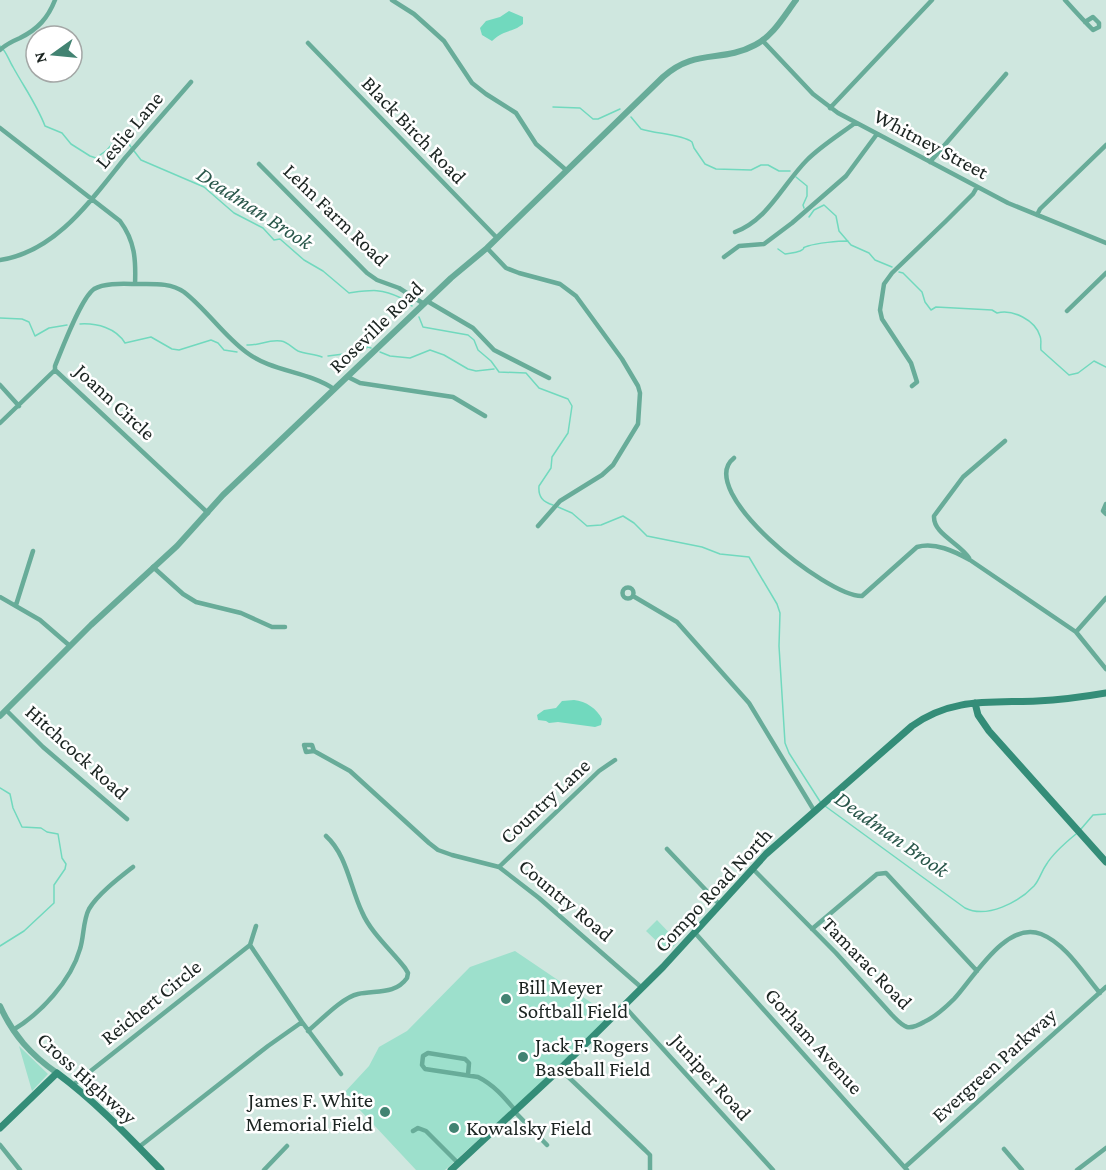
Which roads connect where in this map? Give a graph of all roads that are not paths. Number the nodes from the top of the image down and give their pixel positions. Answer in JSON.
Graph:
{"nodes":[{"id":1,"x":55,"y":0,"type":"edge"},
{"id":2,"x":392,"y":0,"type":"edge"},
{"id":3,"x":796,"y":0,"type":"edge"},
{"id":4,"x":932,"y":0,"type":"edge"},
{"id":5,"x":1065,"y":0,"type":"edge"},
{"id":6,"x":1085,"y":21,"type":"dead end"},
{"id":7,"x":762,"y":40,"type":"junction"},
{"id":8,"x":308,"y":44,"type":"dead end"},
{"id":9,"x":0,"y":50,"type":"edge"},
{"id":10,"x":1006,"y":74,"type":"dead end"},
{"id":11,"x":191,"y":81,"type":"dead end"},
{"id":12,"x":830,"y":108,"type":"junction"},
{"id":13,"x":855,"y":123,"type":"junction"},
{"id":14,"x":0,"y":128,"type":"edge"},
{"id":15,"x":877,"y":134,"type":"junction"},
{"id":16,"x":1106,"y":145,"type":"edge"},
{"id":17,"x":930,"y":162,"type":"junction"},
{"id":18,"x":259,"y":164,"type":"dead end"},
{"id":19,"x":566,"y":170,"type":"junction"},
{"id":20,"x":977,"y":187,"type":"junction"},
{"id":21,"x":93,"y":199,"type":"junction"},
{"id":22,"x":1037,"y":215,"type":"junction"},
{"id":23,"x":735,"y":232,"type":"dead end"},
{"id":24,"x":497,"y":238,"type":"junction"},
{"id":25,"x":1106,"y":243,"type":"edge"},
{"id":26,"x":487,"y":248,"type":"junction"},
{"id":27,"x":724,"y":257,"type":"dead end"},
{"id":28,"x":0,"y":260,"type":"edge"},
{"id":29,"x":1106,"y":273,"type":"edge"},
{"id":30,"x":135,"y":284,"type":"junction"},
{"id":31,"x":425,"y":302,"type":"junction"},
{"id":32,"x":1067,"y":311,"type":"dead end"},
{"id":33,"x":55,"y":370,"type":"junction"},
{"id":34,"x":348,"y":377,"type":"junction"},
{"id":35,"x":549,"y":378,"type":"dead end"},
{"id":36,"x":0,"y":385,"type":"edge"},
{"id":37,"x":912,"y":387,"type":"dead end"},
{"id":38,"x":334,"y":389,"type":"junction"},
{"id":39,"x":19,"y":406,"type":"junction"},
{"id":40,"x":485,"y":416,"type":"dead end"},
{"id":41,"x":0,"y":423,"type":"edge"},
{"id":42,"x":1005,"y":441,"type":"dead end"},
{"id":43,"x":735,"y":458,"type":"dead end"},
{"id":44,"x":1106,"y":504,"type":"edge"},
{"id":45,"x":208,"y":513,"type":"junction"},
{"id":46,"x":1106,"y":514,"type":"edge"},
{"id":47,"x":538,"y":526,"type":"dead end"},
{"id":48,"x":33,"y":551,"type":"dead end"},
{"id":49,"x":970,"y":560,"type":"junction"},
{"id":50,"x":153,"y":567,"type":"junction"},
{"id":51,"x":633,"y":596,"type":"dead end"},
{"id":52,"x":0,"y":597,"type":"edge"},
{"id":53,"x":1106,"y":598,"type":"edge"},
{"id":54,"x":16,"y":605,"type":"junction"},
{"id":55,"x":285,"y":627,"type":"dead end"},
{"id":56,"x":1076,"y":632,"type":"junction"},
{"id":57,"x":70,"y":646,"type":"junction"},
{"id":58,"x":1106,"y":669,"type":"edge"},
{"id":59,"x":1106,"y":693,"type":"edge"},
{"id":60,"x":975,"y":703,"type":"junction"},
{"id":61,"x":6,"y":710,"type":"junction"},
{"id":62,"x":0,"y":716,"type":"edge"},
{"id":63,"x":314,"y":751,"type":"dead end"},
{"id":64,"x":615,"y":760,"type":"dead end"},
{"id":65,"x":821,"y":807,"type":"junction"},
{"id":66,"x":127,"y":819,"type":"dead end"},
{"id":67,"x":326,"y":836,"type":"dead end"},
{"id":68,"x":667,"y":849,"type":"dead end"},
{"id":69,"x":1106,"y":862,"type":"edge"},
{"id":70,"x":133,"y":867,"type":"dead end"},
{"id":71,"x":499,"y":867,"type":"junction"},
{"id":72,"x":752,"y":868,"type":"junction"},
{"id":73,"x":720,"y":905,"type":"junction"},
{"id":74,"x":256,"y":926,"type":"dead end"},
{"id":75,"x":812,"y":929,"type":"junction"},
{"id":76,"x":696,"y":934,"type":"junction"},
{"id":77,"x":250,"y":945,"type":"junction"},
{"id":78,"x":976,"y":971,"type":"junction"},
{"id":79,"x":1106,"y":987,"type":"edge"},
{"id":80,"x":642,"y":988,"type":"junction"},
{"id":81,"x":1100,"y":993,"type":"junction"},
{"id":82,"x":0,"y":1006,"type":"edge"},
{"id":83,"x":624,"y":1006,"type":"junction"},
{"id":84,"x":302,"y":1022,"type":"junction"},
{"id":85,"x":13,"y":1030,"type":"junction"},
{"id":86,"x":308,"y":1030,"type":"junction"},
{"id":87,"x":560,"y":1068,"type":"junction"},
{"id":88,"x":57,"y":1073,"type":"junction"},
{"id":89,"x":341,"y":1074,"type":"dead end"},
{"id":90,"x":468,"y":1075,"type":"junction"},
{"id":91,"x":73,"y":1086,"type":"junction"},
{"id":92,"x":515,"y":1111,"type":"junction"},
{"id":93,"x":0,"y":1128,"type":"edge"},
{"id":94,"x":412,"y":1131,"type":"dead end"},
{"id":95,"x":0,"y":1145,"type":"edge"},
{"id":96,"x":547,"y":1145,"type":"dead end"},
{"id":97,"x":287,"y":1146,"type":"dead end"},
{"id":98,"x":139,"y":1148,"type":"junction"},
{"id":99,"x":1106,"y":1148,"type":"edge"},
{"id":100,"x":1004,"y":1149,"type":"dead end"},
{"id":101,"x":458,"y":1163,"type":"junction"},
{"id":102,"x":906,"y":1169,"type":"edge"},
{"id":103,"x":20,"y":1170,"type":"edge"},
{"id":104,"x":161,"y":1170,"type":"edge"},
{"id":105,"x":264,"y":1170,"type":"edge"},
{"id":106,"x":451,"y":1170,"type":"edge"},
{"id":107,"x":650,"y":1170,"type":"edge"},
{"id":108,"x":772,"y":1170,"type":"edge"},
{"id":109,"x":1022,"y":1170,"type":"edge"},
{"id":110,"x":1077,"y":1170,"type":"edge"}],
"edges":[{"from":1,"to":9,"type":"street"},
{"from":2,"to":19,"type":"street"},
{"from":3,"to":7,"type":"street","name":"Roseville Road"},
{"from":4,"to":12,"type":"street"},
{"from":5,"to":6,"type":"street"},
{"from":7,"to":12,"type":"street","name":"Whitney Street"},
{"from":7,"to":19,"type":"street","name":"Roseville Road"},
{"from":8,"to":24,"type":"street","name":"Black Birch Road"},
{"from":10,"to":17,"type":"street"},
{"from":11,"to":21,"type":"street","name":"Leslie Lane"},
{"from":12,"to":13,"type":"street","name":"Whitney Street"},
{"from":13,"to":15,"type":"street","name":"Whitney Street"},
{"from":13,"to":23,"type":"street"},
{"from":14,"to":21,"type":"street"},
{"from":15,"to":17,"type":"street","name":"Whitney Street"},
{"from":15,"to":27,"type":"street"},
{"from":16,"to":22,"type":"street"},
{"from":17,"to":20,"type":"street","name":"Whitney Street"},
{"from":18,"to":31,"type":"street","name":"Lehn Farm Road"},
{"from":19,"to":24,"type":"street","name":"Roseville Road"},
{"from":20,"to":22,"type":"street","name":"Whitney Street"},
{"from":20,"to":37,"type":"street"},
{"from":21,"to":28,"type":"street","name":"Leslie Lane"},
{"from":21,"to":30,"type":"street"},
{"from":22,"to":25,"type":"street","name":"Whitney Street"},
{"from":24,"to":26,"type":"street","name":"Roseville Road"},
{"from":26,"to":31,"type":"street","name":"Roseville Road"},
{"from":26,"to":47,"type":"street"},
{"from":29,"to":32,"type":"street"},
{"from":30,"to":33,"type":"street","name":"Joann Circle"},
{"from":30,"to":38,"type":"street","name":"Joann Circle"},
{"from":31,"to":34,"type":"street","name":"Roseville Road"},
{"from":31,"to":35,"type":"street","name":"Lehn Farm Road"},
{"from":33,"to":39,"type":"street"},
{"from":33,"to":45,"type":"street","name":"Joann Circle"},
{"from":34,"to":38,"type":"street","name":"Roseville Road"},
{"from":34,"to":40,"type":"street"},
{"from":36,"to":39,"type":"street"},
{"from":38,"to":45,"type":"street","name":"Roseville Road"},
{"from":39,"to":41,"type":"street"},
{"from":42,"to":49,"type":"street"},
{"from":43,"to":49,"type":"street"},
{"from":44,"to":46,"type":"street"},
{"from":45,"to":50,"type":"street","name":"Roseville Road"},
{"from":48,"to":54,"type":"street"},
{"from":49,"to":56,"type":"street"},
{"from":50,"to":55,"type":"street"},
{"from":50,"to":57,"type":"street","name":"Roseville Road"},
{"from":51,"to":65,"type":"street"},
{"from":52,"to":54,"type":"street"},
{"from":53,"to":56,"type":"street"},
{"from":54,"to":57,"type":"street"},
{"from":56,"to":58,"type":"street"},
{"from":57,"to":61,"type":"street","name":"Roseville Road"},
{"from":59,"to":60,"type":"main road","name":"Compo Road North"},
{"from":60,"to":65,"type":"main road","name":"Compo Road North"},
{"from":60,"to":69,"type":"main road"},
{"from":61,"to":62,"type":"street","name":"Roseville Road"},
{"from":61,"to":66,"type":"street","name":"Hitchcock Road"},
{"from":63,"to":71,"type":"street","name":"Country Road"},
{"from":64,"to":71,"type":"street","name":"Country Lane"},
{"from":65,"to":72,"type":"main road","name":"Compo Road North"},
{"from":67,"to":86,"type":"street"},
{"from":68,"to":73,"type":"street"},
{"from":70,"to":85,"type":"street"},
{"from":71,"to":80,"type":"street","name":"Country Road"},
{"from":72,"to":73,"type":"main road","name":"Compo Road North"},
{"from":72,"to":75,"type":"street","name":"Tamarac Road"},
{"from":73,"to":76,"type":"main road","name":"Compo Road North"},
{"from":74,"to":77,"type":"street"},
{"from":75,"to":78,"type":"street"},
{"from":75,"to":78,"type":"street","name":"Tamarac Road"},
{"from":76,"to":80,"type":"main road","name":"Compo Road North"},
{"from":76,"to":102,"type":"street","name":"Gorham Avenue"},
{"from":77,"to":84,"type":"street"},
{"from":77,"to":91,"type":"street","name":"Reichert Circle"},
{"from":78,"to":81,"type":"street","name":"Tamarac Road"},
{"from":79,"to":81,"type":"street","name":"Evergreen Parkway"},
{"from":80,"to":83,"type":"main road","name":"Compo Road North"},
{"from":81,"to":102,"type":"street","name":"Evergreen Parkway"},
{"from":82,"to":85,"type":"street","name":"Cross Highway"},
{"from":83,"to":87,"type":"main road","name":"Compo Road North"},
{"from":83,"to":108,"type":"street","name":"Juniper Road"},
{"from":84,"to":86,"type":"street"},
{"from":84,"to":98,"type":"street"},
{"from":85,"to":88,"type":"street","name":"Cross Highway"},
{"from":86,"to":89,"type":"street"},
{"from":87,"to":92,"type":"main road","name":"Compo Road North"},
{"from":87,"to":107,"type":"street"},
{"from":88,"to":91,"type":"main road","name":"Cross Highway"},
{"from":88,"to":93,"type":"main road"},
{"from":90,"to":90,"type":"street"},
{"from":90,"to":92,"type":"street"},
{"from":91,"to":98,"type":"main road","name":"Cross Highway"},
{"from":92,"to":96,"type":"street"},
{"from":92,"to":101,"type":"main road","name":"Compo Road North"},
{"from":94,"to":101,"type":"street"},
{"from":95,"to":103,"type":"street"},
{"from":97,"to":105,"type":"street"},
{"from":98,"to":104,"type":"main road","name":"Cross Highway"},
{"from":99,"to":110,"type":"street"},
{"from":100,"to":109,"type":"street"},
{"from":101,"to":106,"type":"main road","name":"Compo Road North"}]}
